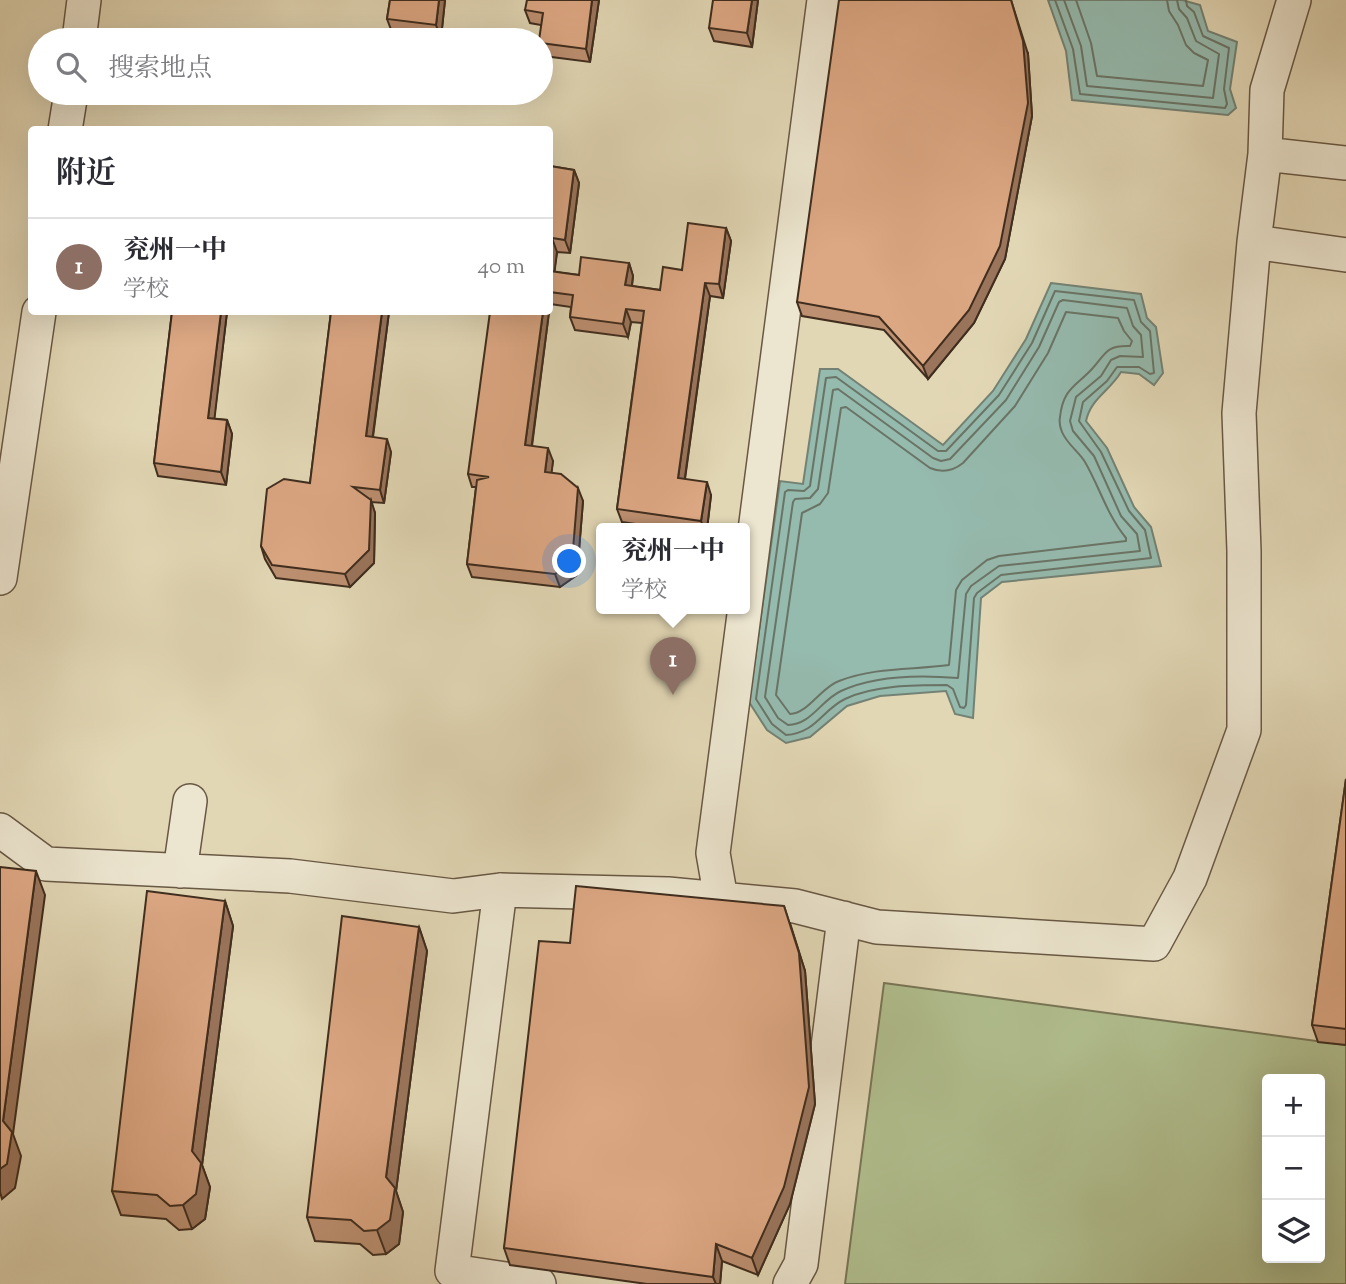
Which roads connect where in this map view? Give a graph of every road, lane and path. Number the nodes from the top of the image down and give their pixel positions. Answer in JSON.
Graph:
{"nodes":[{"id":1,"x":84,"y":0,"type":"edge"},
{"id":2,"x":824,"y":0,"type":"edge"},
{"id":3,"x":1294,"y":0,"type":"edge"},
{"id":4,"x":80,"y":28,"type":"edge"},
{"id":5,"x":69,"y":105,"type":"edge"},
{"id":6,"x":66,"y":126,"type":"edge"},
{"id":7,"x":1265,"y":154,"type":"junction"},
{"id":8,"x":1346,"y":163,"type":"edge"},
{"id":9,"x":1254,"y":242,"type":"junction"},
{"id":10,"x":1346,"y":255,"type":"edge"},
{"id":11,"x":39,"y":315,"type":"edge"},
{"id":12,"x":750,"y":569,"type":"edge"},
{"id":13,"x":0,"y":578,"type":"edge"},
{"id":14,"x":744,"y":614,"type":"edge"},
{"id":15,"x":190,"y":801,"type":"dead end"},
{"id":16,"x":0,"y":830,"type":"edge"},
{"id":17,"x":180,"y":871,"type":"junction"},
{"id":18,"x":499,"y":890,"type":"junction"},
{"id":19,"x":721,"y":899,"type":"junction"},
{"id":20,"x":844,"y":918,"type":"junction"},
{"id":21,"x":540,"y":1284,"type":"edge"},
{"id":22,"x":790,"y":1284,"type":"edge"}],
"edges":[{"from":1,"to":4,"type":"lane"},
{"from":2,"to":12,"type":"lane"},
{"from":3,"to":7,"type":"lane"},
{"from":5,"to":6,"type":"lane"},
{"from":7,"to":8,"type":"lane"},
{"from":7,"to":9,"type":"lane"},
{"from":9,"to":10,"type":"lane"},
{"from":9,"to":20,"type":"lane"},
{"from":11,"to":13,"type":"lane"},
{"from":14,"to":19,"type":"lane"},
{"from":15,"to":17,"type":"lane"},
{"from":16,"to":17,"type":"lane"},
{"from":17,"to":18,"type":"lane"},
{"from":18,"to":19,"type":"lane"},
{"from":18,"to":21,"type":"lane"},
{"from":19,"to":20,"type":"lane"},
{"from":20,"to":22,"type":"lane"}]}
